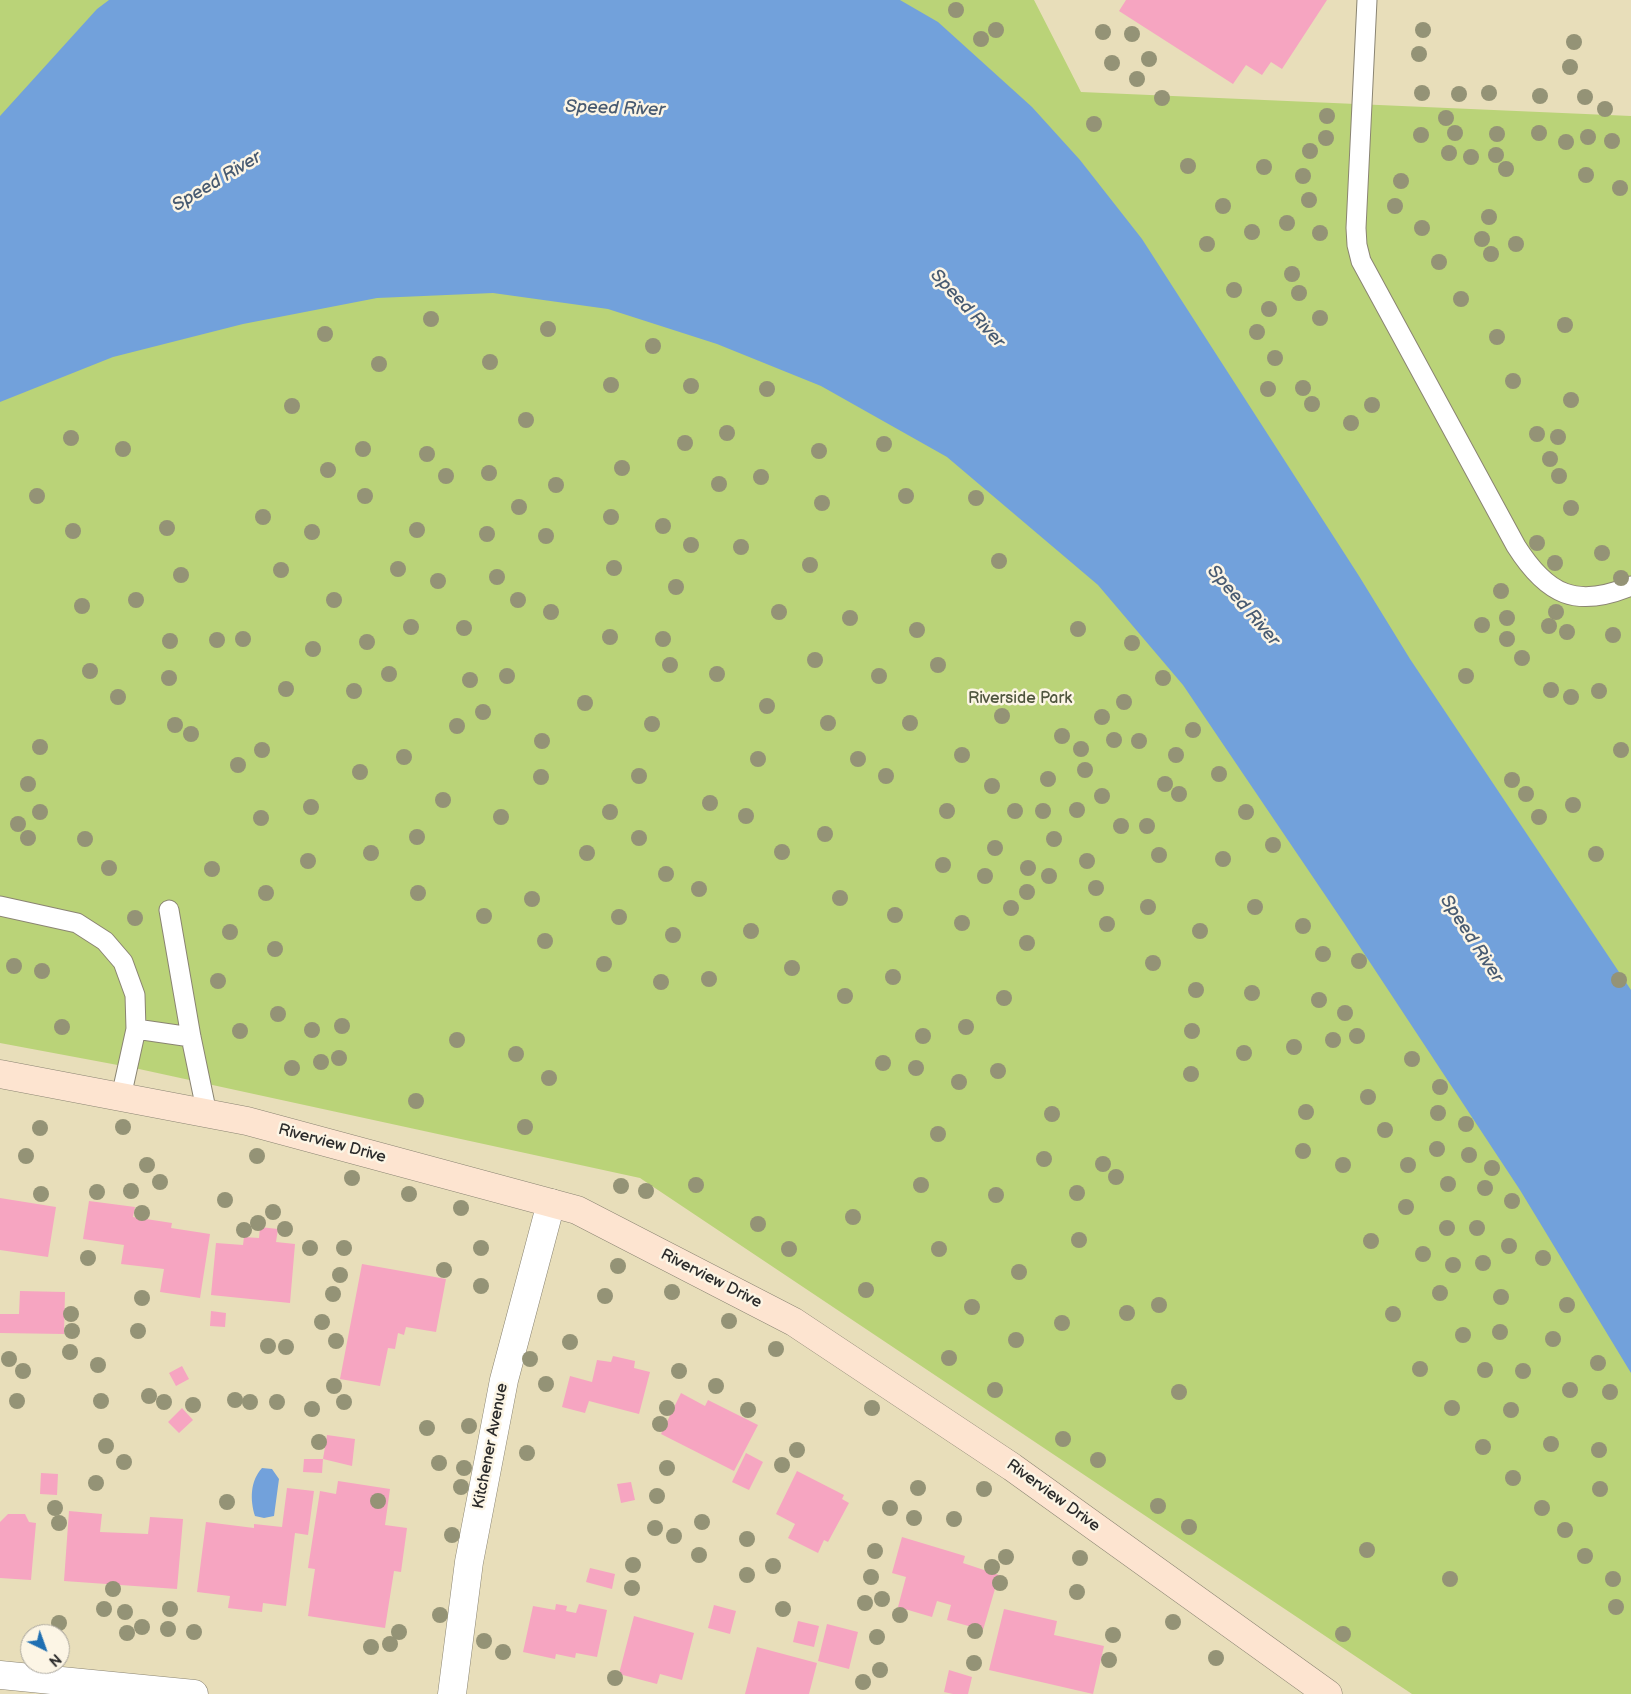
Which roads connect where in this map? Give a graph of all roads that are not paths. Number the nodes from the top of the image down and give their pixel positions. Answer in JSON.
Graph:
{"nodes":[{"id":1,"x":1368,"y":0,"type":"edge"},
{"id":2,"x":1631,"y":586,"type":"edge"},
{"id":3,"x":0,"y":906,"type":"edge"},
{"id":4,"x":169,"y":910,"type":"dead end"},
{"id":5,"x":136,"y":1029,"type":"junction"},
{"id":6,"x":191,"y":1038,"type":"junction"},
{"id":7,"x":0,"y":1074,"type":"edge"},
{"id":8,"x":120,"y":1096,"type":"junction"},
{"id":9,"x":207,"y":1114,"type":"junction"},
{"id":10,"x":551,"y":1203,"type":"junction"},
{"id":11,"x":0,"y":1676,"type":"edge"},
{"id":12,"x":194,"y":1694,"type":"edge"},
{"id":13,"x":452,"y":1694,"type":"edge"},
{"id":14,"x":1328,"y":1694,"type":"edge"}],
"edges":[{"from":1,"to":2,"type":"lane"},
{"from":3,"to":5,"type":"lane"},
{"from":4,"to":6,"type":"lane"},
{"from":5,"to":6,"type":"lane"},
{"from":5,"to":8,"type":"lane"},
{"from":6,"to":9,"type":"lane"},
{"from":7,"to":8,"type":"street","name":"Riverview Drive"},
{"from":8,"to":9,"type":"street","name":"Riverview Drive"},
{"from":9,"to":10,"type":"street","name":"Riverview Drive"},
{"from":10,"to":13,"type":"street","name":"Kitchener Avenue"},
{"from":10,"to":14,"type":"street","name":"Riverview Drive"},
{"from":11,"to":12,"type":"street"}]}
